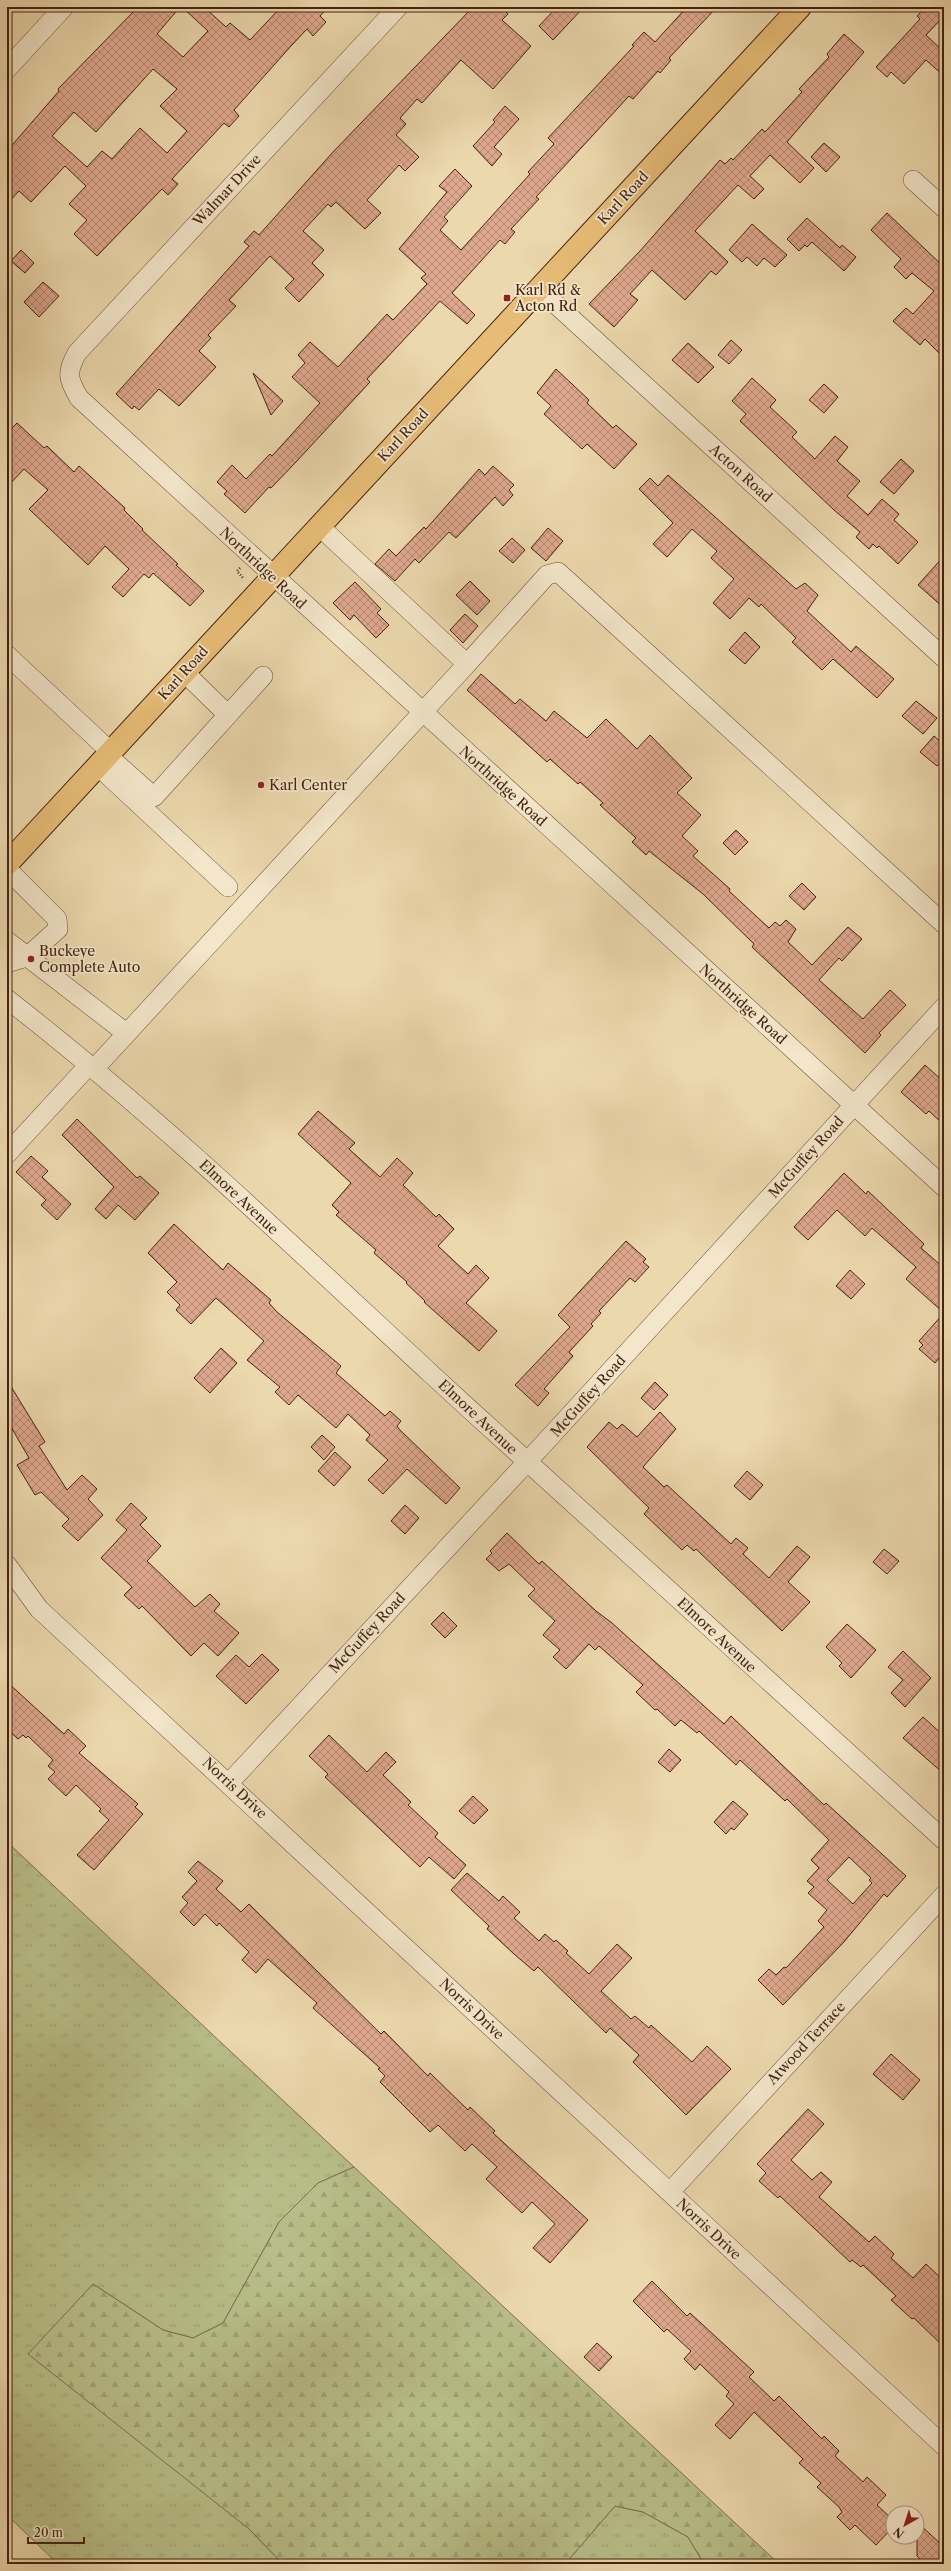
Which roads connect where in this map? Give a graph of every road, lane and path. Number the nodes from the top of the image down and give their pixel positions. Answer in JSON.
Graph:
{"nodes":[{"id":1,"x":64,"y":7,"type":"edge"},
{"id":2,"x":398,"y":7,"type":"edge"},
{"id":3,"x":800,"y":7,"type":"edge"},
{"id":4,"x":7,"y":69,"type":"edge"},
{"id":5,"x":913,"y":180,"type":"dead end"},
{"id":6,"x":944,"y":208,"type":"edge"},
{"id":7,"x":539,"y":289,"type":"junction"},
{"id":8,"x":69,"y":380,"type":"joint"},
{"id":9,"x":319,"y":526,"type":"junction"},
{"id":10,"x":240,"y":568,"type":"dead end"},
{"id":11,"x":272,"y":577,"type":"junction"},
{"id":12,"x":242,"y":582,"type":"dead end"},
{"id":13,"x":7,"y":655,"type":"edge"},
{"id":14,"x":944,"y":658,"type":"edge"},
{"id":15,"x":467,"y":664,"type":"junction"},
{"id":16,"x":184,"y":672,"type":"junction"},
{"id":17,"x":263,"y":676,"type":"dead end"},
{"id":18,"x":422,"y":713,"type":"junction"},
{"id":19,"x":228,"y":715,"type":"junction"},
{"id":20,"x":106,"y":758,"type":"junction"},
{"id":21,"x":7,"y":864,"type":"edge"},
{"id":22,"x":7,"y":869,"type":"edge"},
{"id":23,"x":228,"y":887,"type":"dead end"},
{"id":24,"x":944,"y":924,"type":"edge"},
{"id":25,"x":7,"y":941,"type":"edge"},
{"id":26,"x":27,"y":957,"type":"junction"},
{"id":27,"x":7,"y":963,"type":"edge"},
{"id":28,"x":7,"y":999,"type":"edge"},
{"id":29,"x":944,"y":1007,"type":"edge"},
{"id":30,"x":126,"y":1033,"type":"junction"},
{"id":31,"x":92,"y":1067,"type":"junction"},
{"id":32,"x":854,"y":1104,"type":"junction"},
{"id":33,"x":7,"y":1154,"type":"edge"},
{"id":34,"x":944,"y":1187,"type":"edge"},
{"id":35,"x":527,"y":1462,"type":"junction"},
{"id":36,"x":7,"y":1565,"type":"edge"},
{"id":37,"x":229,"y":1783,"type":"junction"},
{"id":38,"x":944,"y":1840,"type":"edge"},
{"id":39,"x":944,"y":1895,"type":"edge"},
{"id":40,"x":670,"y":2192,"type":"junction"},
{"id":41,"x":944,"y":2446,"type":"edge"}],
"edges":[{"from":1,"to":4,"type":"street"},
{"from":2,"to":8,"type":"street","name":"Walmar Drive"},
{"from":3,"to":7,"type":"main road","name":"Karl Road"},
{"from":5,"to":6,"type":"street"},
{"from":7,"to":9,"type":"main road","name":"Karl Road"},
{"from":7,"to":14,"type":"street","name":"Acton Road"},
{"from":8,"to":11,"type":"street","name":"Northridge Road"},
{"from":9,"to":11,"type":"main road","name":"Karl Road"},
{"from":9,"to":15,"type":"street"},
{"from":10,"to":12,"type":"path"},
{"from":11,"to":16,"type":"main road","name":"Karl Road"},
{"from":11,"to":18,"type":"street","name":"Northridge Road"},
{"from":13,"to":20,"type":"street"},
{"from":15,"to":18,"type":"street"},
{"from":15,"to":24,"type":"street"},
{"from":16,"to":19,"type":"street"},
{"from":16,"to":20,"type":"main road","name":"Karl Road"},
{"from":17,"to":19,"type":"street"},
{"from":18,"to":30,"type":"street"},
{"from":18,"to":32,"type":"street","name":"Northridge Road"},
{"from":19,"to":20,"type":"street"},
{"from":20,"to":21,"type":"main road","name":"Karl Road"},
{"from":20,"to":23,"type":"street"},
{"from":22,"to":26,"type":"street"},
{"from":25,"to":26,"type":"street"},
{"from":26,"to":27,"type":"street"},
{"from":26,"to":30,"type":"street"},
{"from":28,"to":31,"type":"street","name":"Elmore Avenue"},
{"from":29,"to":32,"type":"street","name":"McGuffey Road"},
{"from":30,"to":31,"type":"street"},
{"from":31,"to":33,"type":"street"},
{"from":31,"to":35,"type":"street","name":"Elmore Avenue"},
{"from":32,"to":34,"type":"street","name":"Northridge Road"},
{"from":32,"to":35,"type":"street","name":"McGuffey Road"},
{"from":35,"to":37,"type":"street","name":"McGuffey Road"},
{"from":35,"to":38,"type":"street","name":"Elmore Avenue"},
{"from":36,"to":37,"type":"street","name":"Norris Drive"},
{"from":37,"to":40,"type":"street","name":"Norris Drive"},
{"from":39,"to":40,"type":"street","name":"Atwood Terrace"},
{"from":40,"to":41,"type":"street","name":"Norris Drive"}]}
